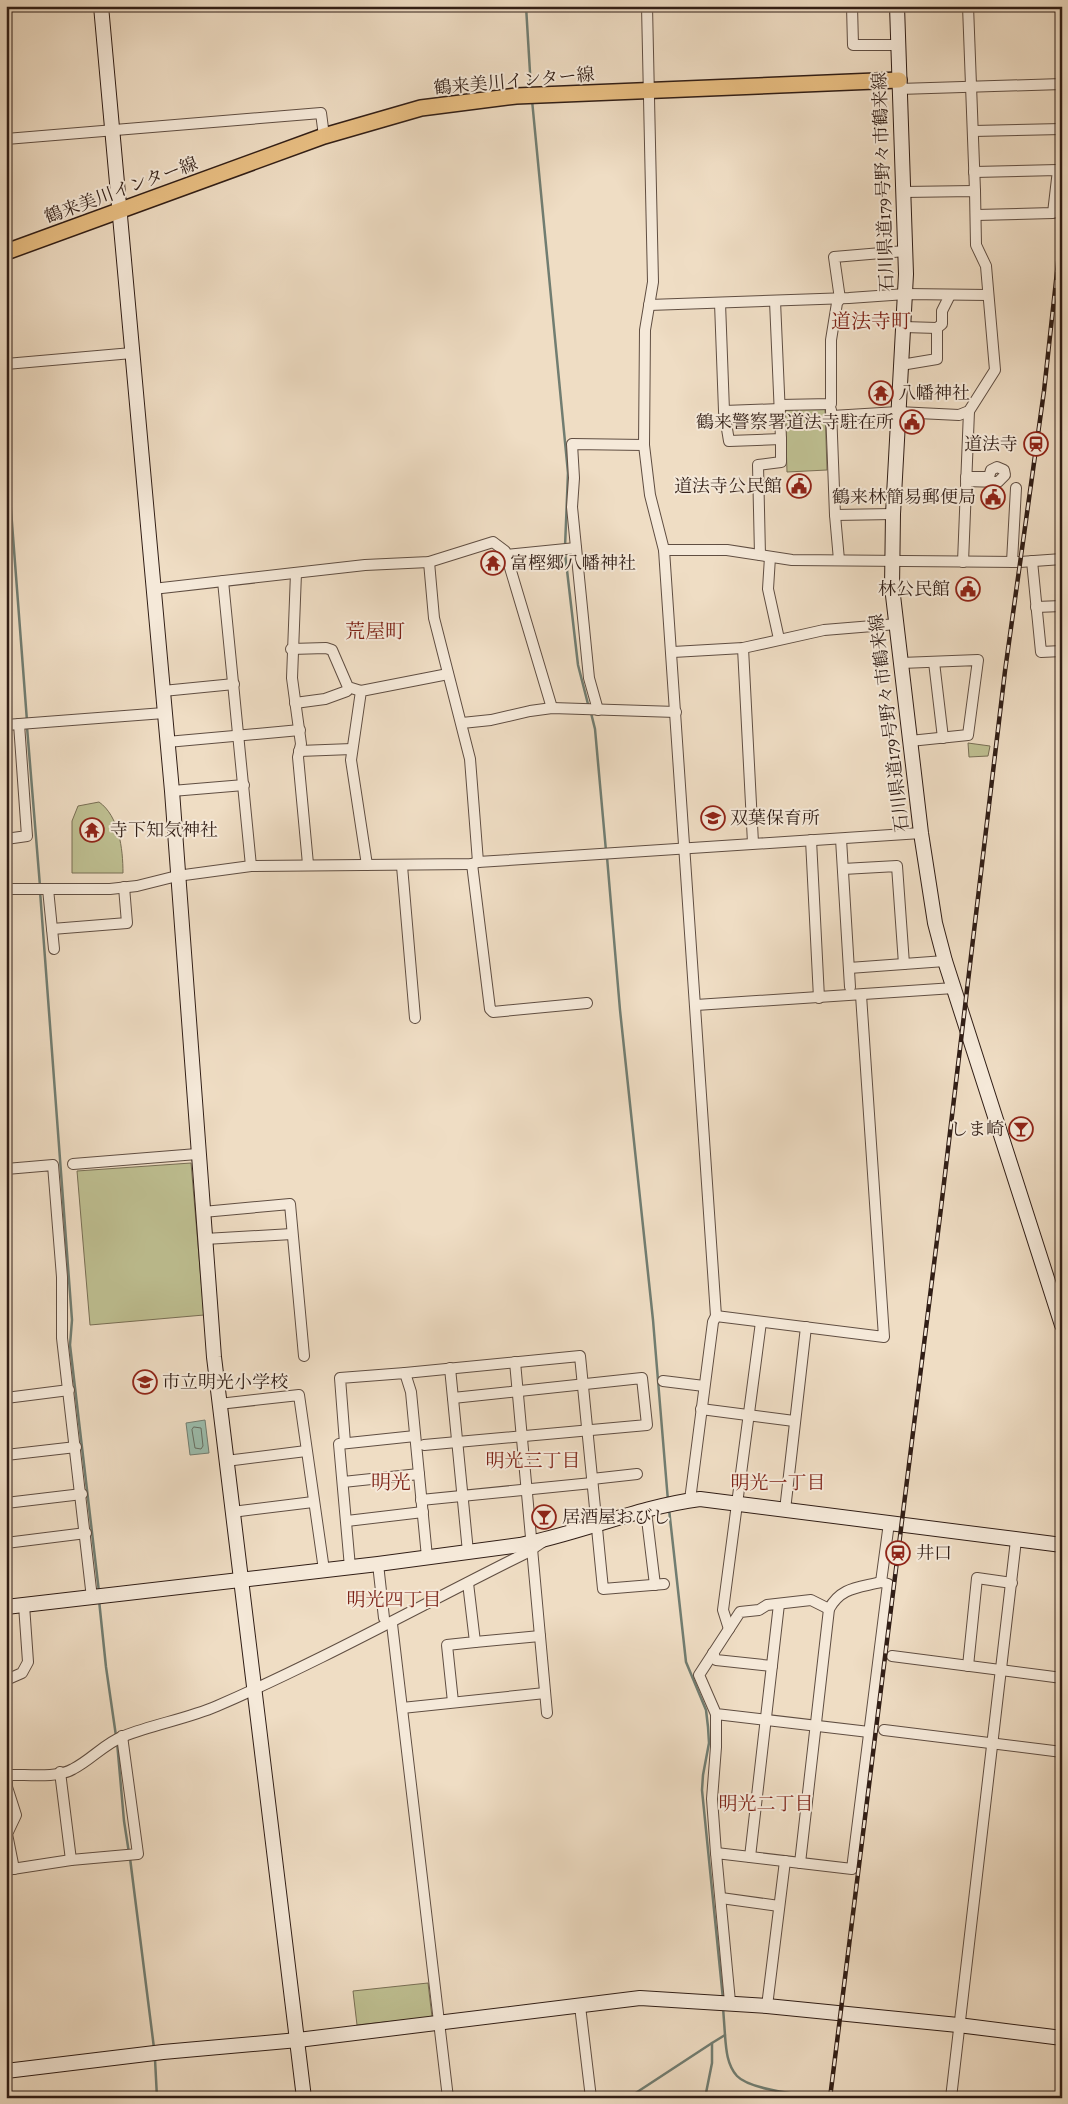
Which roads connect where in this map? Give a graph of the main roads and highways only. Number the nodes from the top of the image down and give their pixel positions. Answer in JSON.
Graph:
{"nodes":[{"id":1,"x":899,"y":84,"type":"road end"},
{"id":2,"x":6,"y":252,"type":"edge"}],
"edges":[{"from":1,"to":2,"type":"main road","name":"鶴来美川インター線"}]}
